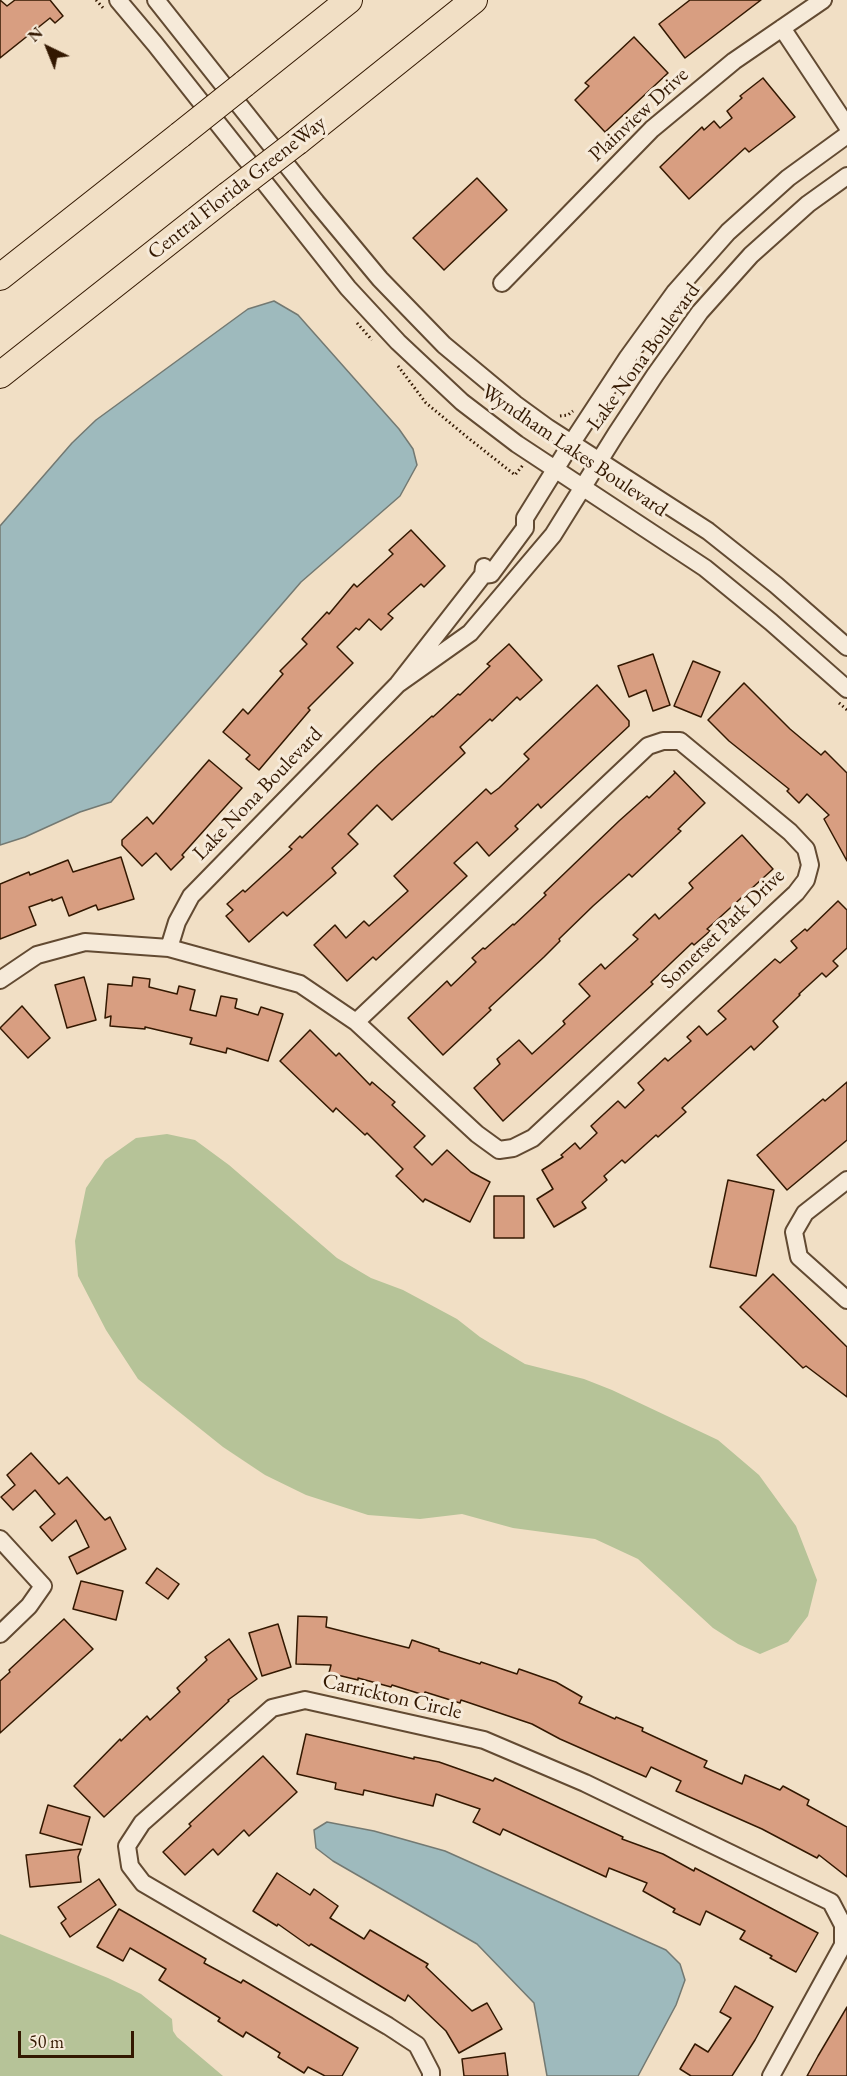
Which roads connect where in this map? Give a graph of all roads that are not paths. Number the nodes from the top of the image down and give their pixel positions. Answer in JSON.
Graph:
{"nodes":[{"id":1,"x":118,"y":0,"type":"edge"},
{"id":2,"x":156,"y":0,"type":"edge"},
{"id":3,"x":349,"y":0,"type":"edge"},
{"id":4,"x":474,"y":0,"type":"edge"},
{"id":5,"x":823,"y":0,"type":"edge"},
{"id":6,"x":782,"y":28,"type":"junction"},
{"id":7,"x":847,"y":126,"type":"edge"},
{"id":8,"x":847,"y":135,"type":"edge"},
{"id":9,"x":847,"y":176,"type":"edge"},
{"id":10,"x":0,"y":277,"type":"edge"},
{"id":11,"x":502,"y":283,"type":"dead end"},
{"id":12,"x":0,"y":375,"type":"edge"},
{"id":13,"x":571,"y":444,"type":"junction"},
{"id":14,"x":598,"y":462,"type":"junction"},
{"id":15,"x":555,"y":470,"type":"junction"},
{"id":16,"x":582,"y":487,"type":"junction"},
{"id":17,"x":496,"y":559,"type":"junction"},
{"id":18,"x":518,"y":577,"type":"junction"},
{"id":19,"x":847,"y":647,"type":"edge"},
{"id":20,"x":398,"y":684,"type":"junction"},
{"id":21,"x":843,"y":696,"type":"edge"},
{"id":22,"x":169,"y":948,"type":"junction"},
{"id":23,"x":0,"y":980,"type":"edge"},
{"id":24,"x":356,"y":1022,"type":"junction"},
{"id":25,"x":847,"y":1180,"type":"edge"},
{"id":26,"x":847,"y":1300,"type":"edge"},
{"id":27,"x":0,"y":1539,"type":"edge"},
{"id":28,"x":0,"y":1634,"type":"edge"},
{"id":29,"x":431,"y":2076,"type":"edge"},
{"id":30,"x":771,"y":2076,"type":"edge"}],
"edges":[{"from":1,"to":15,"type":"street","name":"Wyndham Lakes Boulevard"},
{"from":2,"to":13,"type":"street","name":"Wyndham Lakes Boulevard"},
{"from":3,"to":10,"type":"highway","bridge":true},
{"from":4,"to":12,"type":"highway","name":"Central Florida GreeneWay","bridge":true},
{"from":5,"to":6,"type":"street","name":"Plainview Drive"},
{"from":6,"to":7,"type":"street"},
{"from":6,"to":11,"type":"street","name":"Plainview Drive"},
{"from":8,"to":13,"type":"street","name":"Lake Nona Boulevard"},
{"from":9,"to":14,"type":"street","name":"Lake Nona Boulevard"},
{"from":13,"to":14,"type":"street","name":"Wyndham Lakes Boulevard"},
{"from":13,"to":15,"type":"street","name":"Lake Nona Boulevard"},
{"from":14,"to":16,"type":"street","name":"Lake Nona Boulevard"},
{"from":14,"to":19,"type":"street","name":"Wyndham Lakes Boulevard"},
{"from":15,"to":16,"type":"street","name":"Wyndham Lakes Boulevard"},
{"from":15,"to":17,"type":"street","name":"Lake Nona Boulevard"},
{"from":16,"to":18,"type":"street","name":"Lake Nona Boulevard"},
{"from":16,"to":21,"type":"street","name":"Wyndham Lakes Boulevard"},
{"from":17,"to":18,"type":"street"},
{"from":17,"to":20,"type":"street","name":"Lake Nona Boulevard"},
{"from":18,"to":20,"type":"street","name":"Lake Nona Boulevard"},
{"from":20,"to":22,"type":"street","name":"Lake Nona Boulevard"},
{"from":22,"to":23,"type":"street","name":"Somerset Park Drive"},
{"from":22,"to":24,"type":"street","name":"Somerset Park Drive"},
{"from":24,"to":24,"type":"street","name":"Somerset Park Drive"},
{"from":25,"to":26,"type":"street"},
{"from":27,"to":28,"type":"street"},
{"from":29,"to":30,"type":"street","name":"Carrickton Circle"}]}
